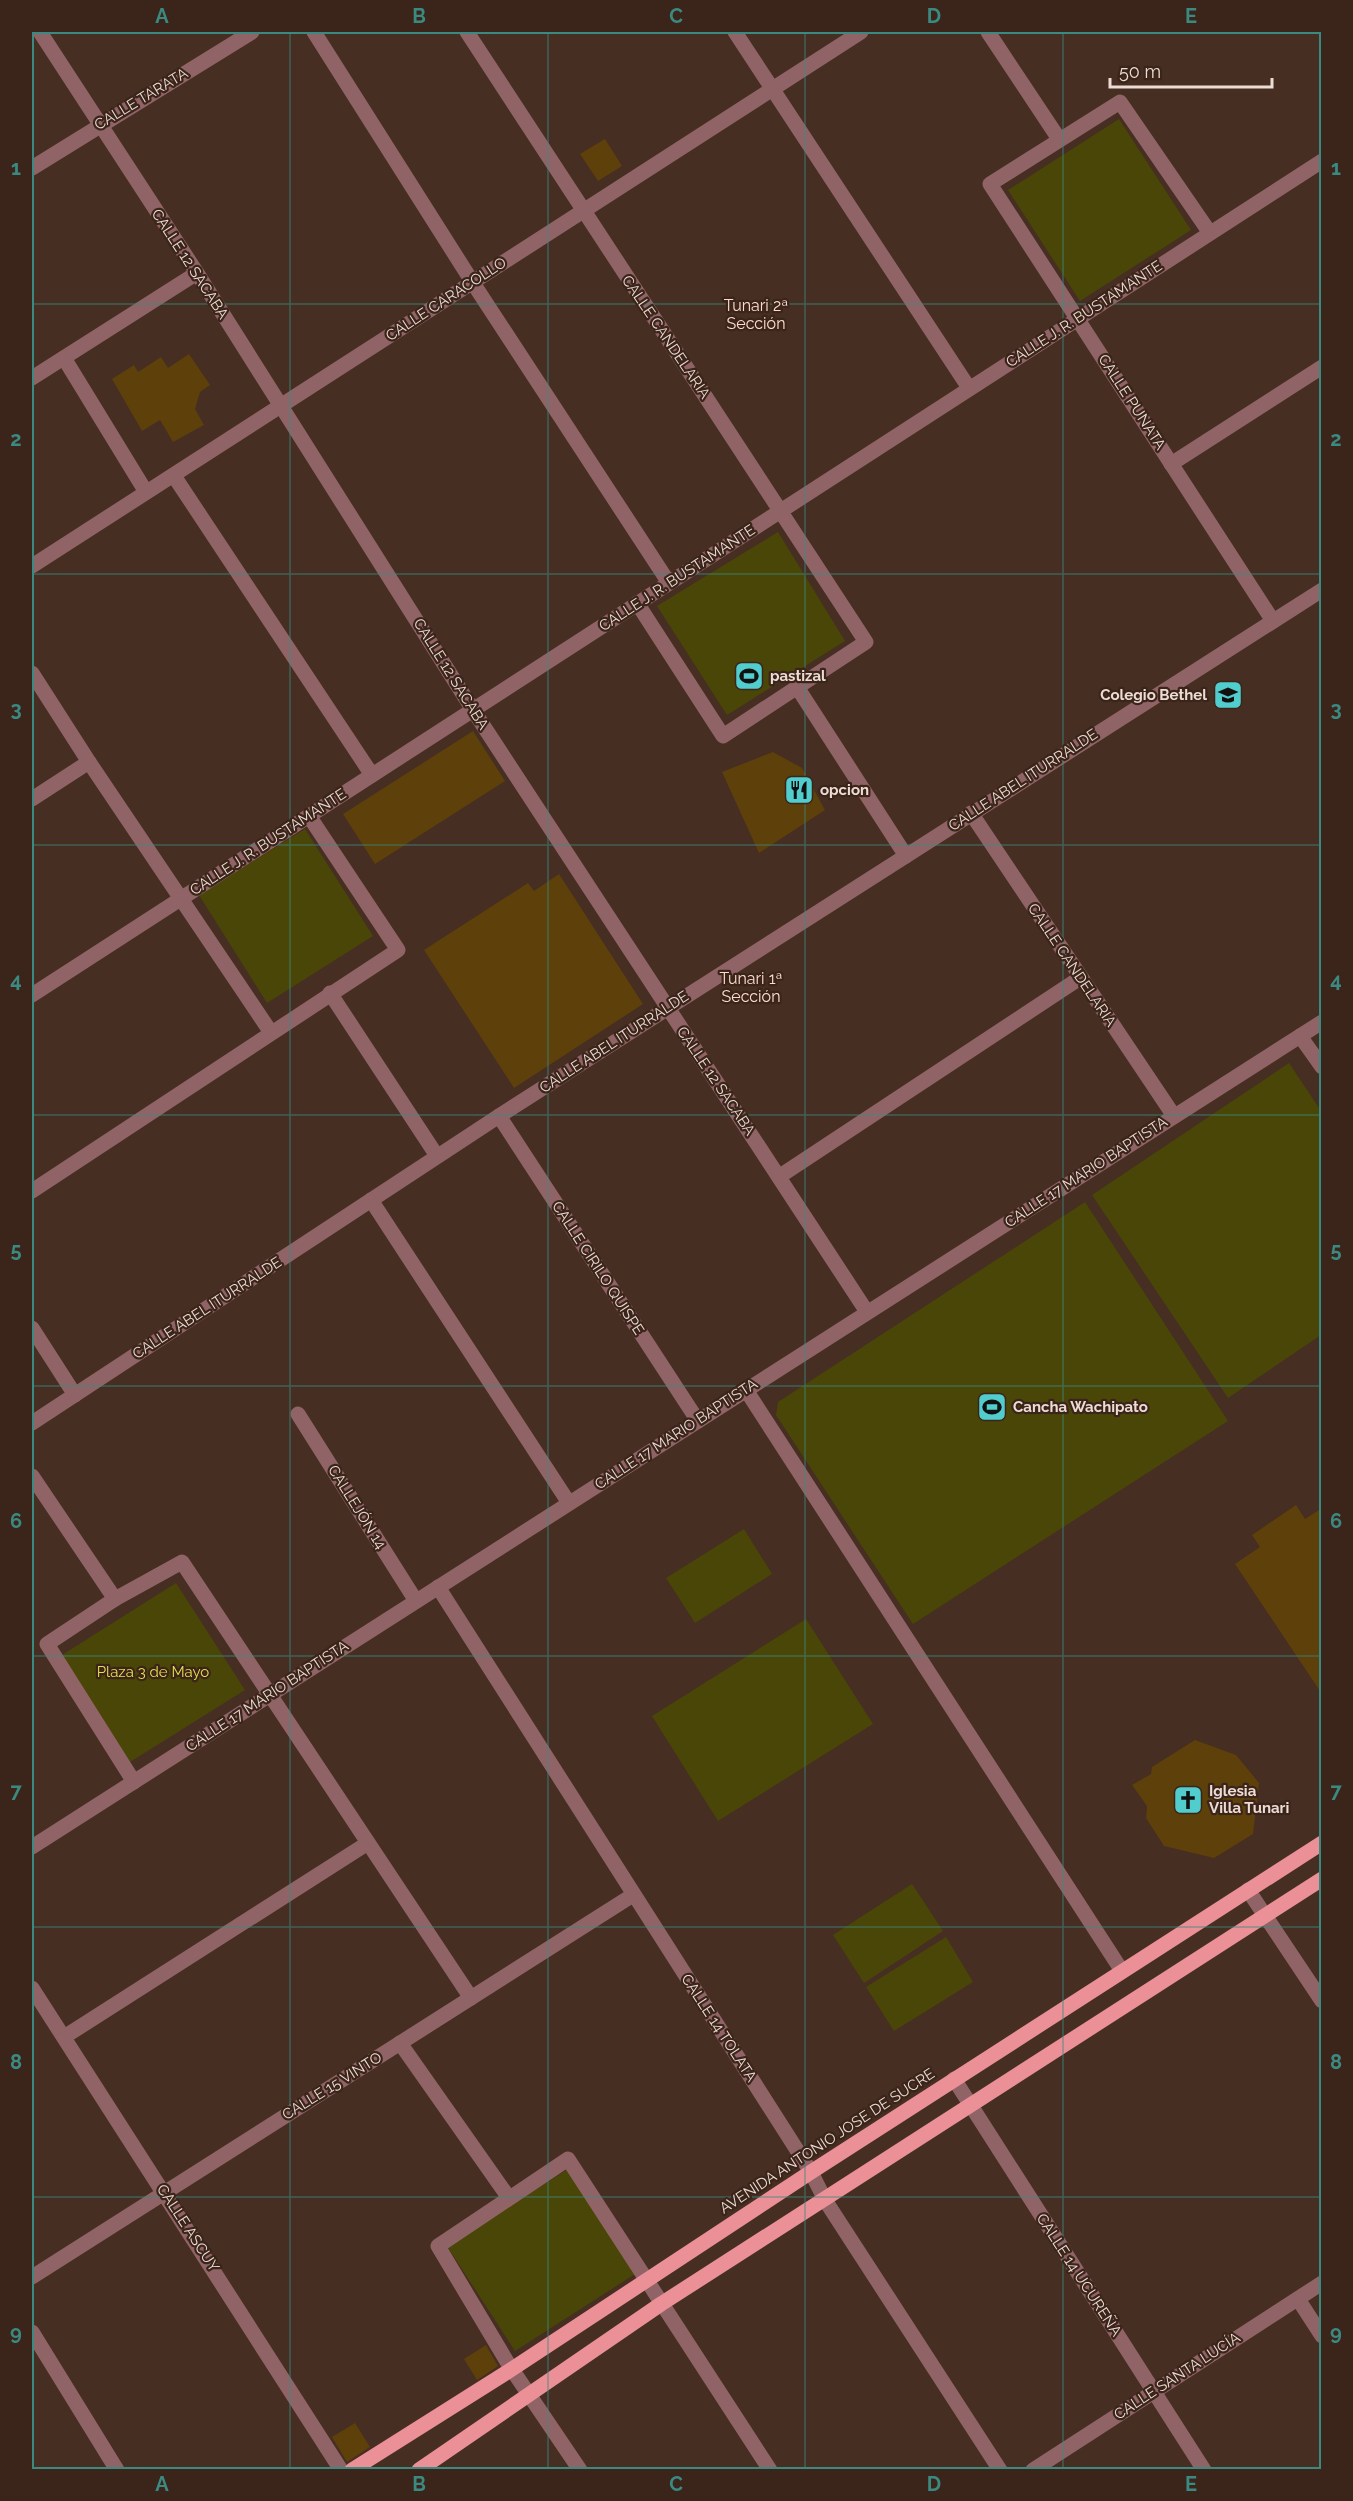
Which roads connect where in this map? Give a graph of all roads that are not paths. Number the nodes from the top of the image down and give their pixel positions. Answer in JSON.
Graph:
{"nodes":[{"id":1,"x":40,"y":32,"type":"edge"},
{"id":2,"x":252,"y":32,"type":"edge"},
{"id":3,"x":314,"y":32,"type":"edge"},
{"id":4,"x":467,"y":32,"type":"edge"},
{"id":5,"x":735,"y":32,"type":"edge"},
{"id":6,"x":861,"y":32,"type":"edge"},
{"id":7,"x":988,"y":32,"type":"edge"},
{"id":8,"x":773,"y":89,"type":"junction"},
{"id":9,"x":99,"y":124,"type":"junction"},
{"id":10,"x":1059,"y":139,"type":"junction"},
{"id":11,"x":1322,"y":161,"type":"edge"},
{"id":12,"x":32,"y":168,"type":"edge"},
{"id":13,"x":582,"y":210,"type":"junction"},
{"id":14,"x":1210,"y":233,"type":"junction"},
{"id":15,"x":197,"y":273,"type":"junction"},
{"id":16,"x":473,"y":283,"type":"junction"},
{"id":17,"x":1078,"y":319,"type":"junction"},
{"id":18,"x":64,"y":358,"type":"junction"},
{"id":19,"x":1322,"y":367,"type":"edge"},
{"id":20,"x":32,"y":378,"type":"edge"},
{"id":21,"x":969,"y":388,"type":"junction"},
{"id":22,"x":280,"y":405,"type":"junction"},
{"id":23,"x":1172,"y":464,"type":"junction"},
{"id":24,"x":174,"y":476,"type":"junction"},
{"id":25,"x":146,"y":492,"type":"junction"},
{"id":26,"x":781,"y":510,"type":"junction"},
{"id":27,"x":32,"y":566,"type":"edge"},
{"id":28,"x":669,"y":583,"type":"junction"},
{"id":29,"x":1322,"y":590,"type":"edge"},
{"id":30,"x":637,"y":603,"type":"junction"},
{"id":31,"x":1273,"y":621,"type":"junction"},
{"id":32,"x":32,"y":673,"type":"edge"},
{"id":33,"x":797,"y":687,"type":"junction"},
{"id":34,"x":473,"y":710,"type":"junction"},
{"id":35,"x":88,"y":762,"type":"junction"},
{"id":36,"x":372,"y":775,"type":"junction"},
{"id":37,"x":32,"y":799,"type":"edge"},
{"id":38,"x":971,"y":813,"type":"junction"},
{"id":39,"x":309,"y":816,"type":"junction"},
{"id":40,"x":906,"y":856,"type":"junction"},
{"id":41,"x":182,"y":898,"type":"junction"},
{"id":42,"x":1080,"y":978,"type":"junction"},
{"id":43,"x":330,"y":993,"type":"junction"},
{"id":44,"x":32,"y":995,"type":"edge"},
{"id":45,"x":668,"y":1007,"type":"junction"},
{"id":46,"x":1322,"y":1022,"type":"edge"},
{"id":47,"x":270,"y":1031,"type":"junction"},
{"id":48,"x":1300,"y":1035,"type":"junction"},
{"id":49,"x":1322,"y":1067,"type":"edge"},
{"id":50,"x":499,"y":1116,"type":"junction"},
{"id":51,"x":1174,"y":1116,"type":"junction"},
{"id":52,"x":437,"y":1156,"type":"junction"},
{"id":53,"x":780,"y":1176,"type":"junction"},
{"id":54,"x":32,"y":1191,"type":"edge"},
{"id":55,"x":371,"y":1200,"type":"junction"},
{"id":56,"x":867,"y":1312,"type":"junction"},
{"id":57,"x":32,"y":1328,"type":"edge"},
{"id":58,"x":746,"y":1390,"type":"junction"},
{"id":59,"x":75,"y":1395,"type":"junction"},
{"id":60,"x":298,"y":1414,"type":"dead end"},
{"id":61,"x":698,"y":1421,"type":"junction"},
{"id":62,"x":32,"y":1423,"type":"edge"},
{"id":63,"x":32,"y":1476,"type":"edge"},
{"id":64,"x":569,"y":1503,"type":"junction"},
{"id":65,"x":438,"y":1587,"type":"junction"},
{"id":66,"x":115,"y":1599,"type":"junction"},
{"id":67,"x":416,"y":1601,"type":"junction"},
{"id":68,"x":269,"y":1695,"type":"junction"},
{"id":69,"x":134,"y":1782,"type":"junction"},
{"id":70,"x":368,"y":1843,"type":"junction"},
{"id":71,"x":1322,"y":1843,"type":"edge"},
{"id":72,"x":32,"y":1847,"type":"edge"},
{"id":73,"x":1322,"y":1879,"type":"edge"},
{"id":74,"x":1248,"y":1890,"type":"junction"},
{"id":75,"x":633,"y":1895,"type":"junction"},
{"id":76,"x":1265,"y":1915,"type":"junction"},
{"id":77,"x":1122,"y":1971,"type":"junction"},
{"id":78,"x":32,"y":1988,"type":"edge"},
{"id":79,"x":471,"y":1998,"type":"junction"},
{"id":80,"x":1322,"y":2001,"type":"edge"},
{"id":81,"x":64,"y":2037,"type":"junction"},
{"id":82,"x":400,"y":2043,"type":"junction"},
{"id":83,"x":954,"y":2079,"type":"junction"},
{"id":84,"x":971,"y":2106,"type":"junction"},
{"id":85,"x":811,"y":2172,"type":"junction"},
{"id":86,"x":165,"y":2192,"type":"junction"},
{"id":87,"x":509,"y":2198,"type":"junction"},
{"id":88,"x":825,"y":2200,"type":"junction"},
{"id":89,"x":32,"y":2277,"type":"edge"},
{"id":90,"x":647,"y":2280,"type":"junction"},
{"id":91,"x":1322,"y":2283,"type":"edge"},
{"id":92,"x":1298,"y":2299,"type":"junction"},
{"id":93,"x":661,"y":2304,"type":"junction"},
{"id":94,"x":32,"y":2332,"type":"edge"},
{"id":95,"x":1322,"y":2336,"type":"edge"},
{"id":96,"x":512,"y":2369,"type":"junction"},
{"id":97,"x":1154,"y":2391,"type":"junction"},
{"id":98,"x":529,"y":2393,"type":"junction"},
{"id":99,"x":117,"y":2469,"type":"edge"},
{"id":100,"x":342,"y":2469,"type":"edge"},
{"id":101,"x":352,"y":2469,"type":"edge"},
{"id":102,"x":419,"y":2469,"type":"edge"},
{"id":103,"x":580,"y":2469,"type":"edge"},
{"id":104,"x":770,"y":2469,"type":"edge"},
{"id":105,"x":1000,"y":2469,"type":"edge"},
{"id":106,"x":1032,"y":2469,"type":"edge"},
{"id":107,"x":1204,"y":2469,"type":"edge"}],
"edges":[{"from":1,"to":9,"type":"street","name":"CALLE 12 SACABA"},
{"from":2,"to":9,"type":"street","name":"CALLE TARATA"},
{"from":3,"to":16,"type":"street"},
{"from":4,"to":13,"type":"street","name":"CALLE CANDELARIA"},
{"from":5,"to":8,"type":"street"},
{"from":6,"to":8,"type":"street","name":"CALLE CARACOLLO"},
{"from":7,"to":10,"type":"street"},
{"from":8,"to":13,"type":"street","name":"CALLE CARACOLLO"},
{"from":8,"to":21,"type":"street"},
{"from":9,"to":12,"type":"street","name":"CALLE TARATA"},
{"from":9,"to":15,"type":"street","name":"CALLE 12 SACABA"},
{"from":10,"to":14,"type":"street"},
{"from":10,"to":17,"type":"street","name":"CALLE PUNATA"},
{"from":11,"to":14,"type":"street","name":"CALLE J. R. BUSTAMANTE"},
{"from":13,"to":16,"type":"street","name":"CALLE CARACOLLO"},
{"from":13,"to":26,"type":"street","name":"CALLE CANDELARIA"},
{"from":14,"to":17,"type":"street","name":"CALLE J. R. BUSTAMANTE"},
{"from":15,"to":18,"type":"street"},
{"from":15,"to":22,"type":"street","name":"CALLE 12 SACABA"},
{"from":16,"to":22,"type":"street","name":"CALLE CARACOLLO"},
{"from":16,"to":28,"type":"street"},
{"from":17,"to":21,"type":"street","name":"CALLE J. R. BUSTAMANTE"},
{"from":17,"to":23,"type":"street","name":"CALLE PUNATA"},
{"from":18,"to":20,"type":"street"},
{"from":18,"to":25,"type":"street"},
{"from":19,"to":23,"type":"street"},
{"from":21,"to":26,"type":"street","name":"CALLE J. R. BUSTAMANTE"},
{"from":22,"to":24,"type":"street","name":"CALLE CARACOLLO"},
{"from":22,"to":34,"type":"street","name":"CALLE 12 SACABA"},
{"from":23,"to":31,"type":"street","name":"CALLE PUNATA"},
{"from":24,"to":25,"type":"street","name":"CALLE CARACOLLO"},
{"from":24,"to":36,"type":"street"},
{"from":25,"to":27,"type":"street","name":"CALLE CARACOLLO"},
{"from":26,"to":28,"type":"street","name":"CALLE J. R. BUSTAMANTE"},
{"from":26,"to":33,"type":"street","name":"CALLE CANDELARIA"},
{"from":28,"to":30,"type":"street","name":"CALLE J. R. BUSTAMANTE"},
{"from":29,"to":31,"type":"street","name":"CALLE ABEL ITURRALDE"},
{"from":30,"to":33,"type":"street"},
{"from":30,"to":34,"type":"street","name":"CALLE J. R. BUSTAMANTE"},
{"from":31,"to":38,"type":"street","name":"CALLE ABEL ITURRALDE"},
{"from":32,"to":35,"type":"street"},
{"from":33,"to":40,"type":"street"},
{"from":34,"to":36,"type":"street","name":"CALLE J. R. BUSTAMANTE"},
{"from":34,"to":45,"type":"street","name":"CALLE 12 SACABA"},
{"from":35,"to":37,"type":"street"},
{"from":35,"to":41,"type":"street"},
{"from":36,"to":39,"type":"street","name":"CALLE J. R. BUSTAMANTE"},
{"from":38,"to":40,"type":"street","name":"CALLE ABEL ITURRALDE"},
{"from":38,"to":42,"type":"street","name":"CALLE CANDELARIA"},
{"from":39,"to":41,"type":"street","name":"CALLE J. R. BUSTAMANTE"},
{"from":39,"to":43,"type":"street"},
{"from":40,"to":45,"type":"street","name":"CALLE ABEL ITURRALDE"},
{"from":41,"to":44,"type":"street","name":"CALLE J. R. BUSTAMANTE"},
{"from":41,"to":47,"type":"street"},
{"from":42,"to":51,"type":"street","name":"CALLE CANDELARIA"},
{"from":42,"to":53,"type":"street"},
{"from":43,"to":47,"type":"street"},
{"from":43,"to":52,"type":"street"},
{"from":45,"to":50,"type":"street","name":"CALLE ABEL ITURRALDE"},
{"from":45,"to":53,"type":"street","name":"CALLE 12 SACABA"},
{"from":46,"to":48,"type":"street","name":"CALLE 17 MARIO BAPTISTA"},
{"from":47,"to":54,"type":"street"},
{"from":48,"to":49,"type":"street"},
{"from":48,"to":51,"type":"street","name":"CALLE 17 MARIO BAPTISTA"},
{"from":50,"to":52,"type":"street","name":"CALLE ABEL ITURRALDE"},
{"from":50,"to":61,"type":"street","name":"CALLE CIRILO QUISPE"},
{"from":51,"to":56,"type":"street","name":"CALLE 17 MARIO BAPTISTA"},
{"from":52,"to":55,"type":"street","name":"CALLE ABEL ITURRALDE"},
{"from":53,"to":56,"type":"street","name":"CALLE 12 SACABA"},
{"from":55,"to":59,"type":"street","name":"CALLE ABEL ITURRALDE"},
{"from":55,"to":64,"type":"street"},
{"from":56,"to":58,"type":"street","name":"CALLE 17 MARIO BAPTISTA"},
{"from":57,"to":59,"type":"street"},
{"from":58,"to":61,"type":"street","name":"CALLE 17 MARIO BAPTISTA"},
{"from":58,"to":77,"type":"street"},
{"from":59,"to":62,"type":"street","name":"CALLE ABEL ITURRALDE"},
{"from":60,"to":67,"type":"street","name":"CALLEJÓN 14"},
{"from":61,"to":64,"type":"street","name":"CALLE 17 MARIO BAPTISTA"},
{"from":63,"to":66,"type":"street"},
{"from":64,"to":65,"type":"street","name":"CALLE 17 MARIO BAPTISTA"},
{"from":65,"to":67,"type":"street","name":"CALLE 17 MARIO BAPTISTA"},
{"from":65,"to":75,"type":"street","name":"CALLE 14 TOLATA"},
{"from":66,"to":68,"type":"street"},
{"from":66,"to":69,"type":"street"},
{"from":67,"to":68,"type":"street","name":"CALLE 17 MARIO BAPTISTA"},
{"from":68,"to":69,"type":"street","name":"CALLE 17 MARIO BAPTISTA"},
{"from":68,"to":70,"type":"street"},
{"from":69,"to":72,"type":"street","name":"CALLE 17 MARIO BAPTISTA"},
{"from":70,"to":79,"type":"street"},
{"from":70,"to":81,"type":"street"},
{"from":71,"to":74,"type":"main road","name":"AVENIDA ANTONIO JOSE DE SUCRE"},
{"from":73,"to":76,"type":"main road"},
{"from":74,"to":76,"type":"street"},
{"from":74,"to":77,"type":"main road","name":"AVENIDA ANTONIO JOSE DE SUCRE"},
{"from":75,"to":79,"type":"street","name":"CALLE 15 VINTO"},
{"from":75,"to":85,"type":"street","name":"CALLE 14 TOLATA"},
{"from":76,"to":80,"type":"street"},
{"from":76,"to":84,"type":"main road"},
{"from":77,"to":83,"type":"main road","name":"AVENIDA ANTONIO JOSE DE SUCRE"},
{"from":78,"to":81,"type":"street","name":"CALLE ASCUY"},
{"from":79,"to":82,"type":"street","name":"CALLE 15 VINTO"},
{"from":81,"to":86,"type":"street","name":"CALLE ASCUY"},
{"from":82,"to":86,"type":"street","name":"CALLE 15 VINTO"},
{"from":82,"to":87,"type":"street"},
{"from":83,"to":84,"type":"street","name":"CALLE 14 UCUREÑA"},
{"from":83,"to":85,"type":"main road","name":"AVENIDA ANTONIO JOSE DE SUCRE"},
{"from":84,"to":88,"type":"main road"},
{"from":84,"to":97,"type":"street","name":"CALLE 14 UCUREÑA"},
{"from":85,"to":88,"type":"street","name":"CALLE 14 TOLATA"},
{"from":85,"to":90,"type":"main road","name":"AVENIDA ANTONIO JOSE DE SUCRE"},
{"from":86,"to":89,"type":"street","name":"CALLE 15 VINTO"},
{"from":86,"to":100,"type":"street","name":"CALLE ASCUY"},
{"from":87,"to":90,"type":"street"},
{"from":87,"to":96,"type":"street"},
{"from":88,"to":93,"type":"main road"},
{"from":88,"to":105,"type":"street","name":"CALLE 14 TOLATA"},
{"from":90,"to":93,"type":"street"},
{"from":90,"to":96,"type":"main road","name":"AVENIDA ANTONIO JOSE DE SUCRE"},
{"from":91,"to":92,"type":"street","name":"CALLE SANTA LUCÍA"},
{"from":92,"to":95,"type":"street"},
{"from":92,"to":97,"type":"street","name":"CALLE SANTA LUCÍA"},
{"from":93,"to":98,"type":"main road"},
{"from":93,"to":104,"type":"street"},
{"from":94,"to":99,"type":"street"},
{"from":96,"to":98,"type":"street"},
{"from":96,"to":101,"type":"main road","name":"AVENIDA ANTONIO JOSE DE SUCRE"},
{"from":97,"to":106,"type":"street","name":"CALLE SANTA LUCÍA"},
{"from":97,"to":107,"type":"street","name":"CALLE 14 UCUREÑA"},
{"from":98,"to":102,"type":"main road"},
{"from":98,"to":103,"type":"street"}]}
